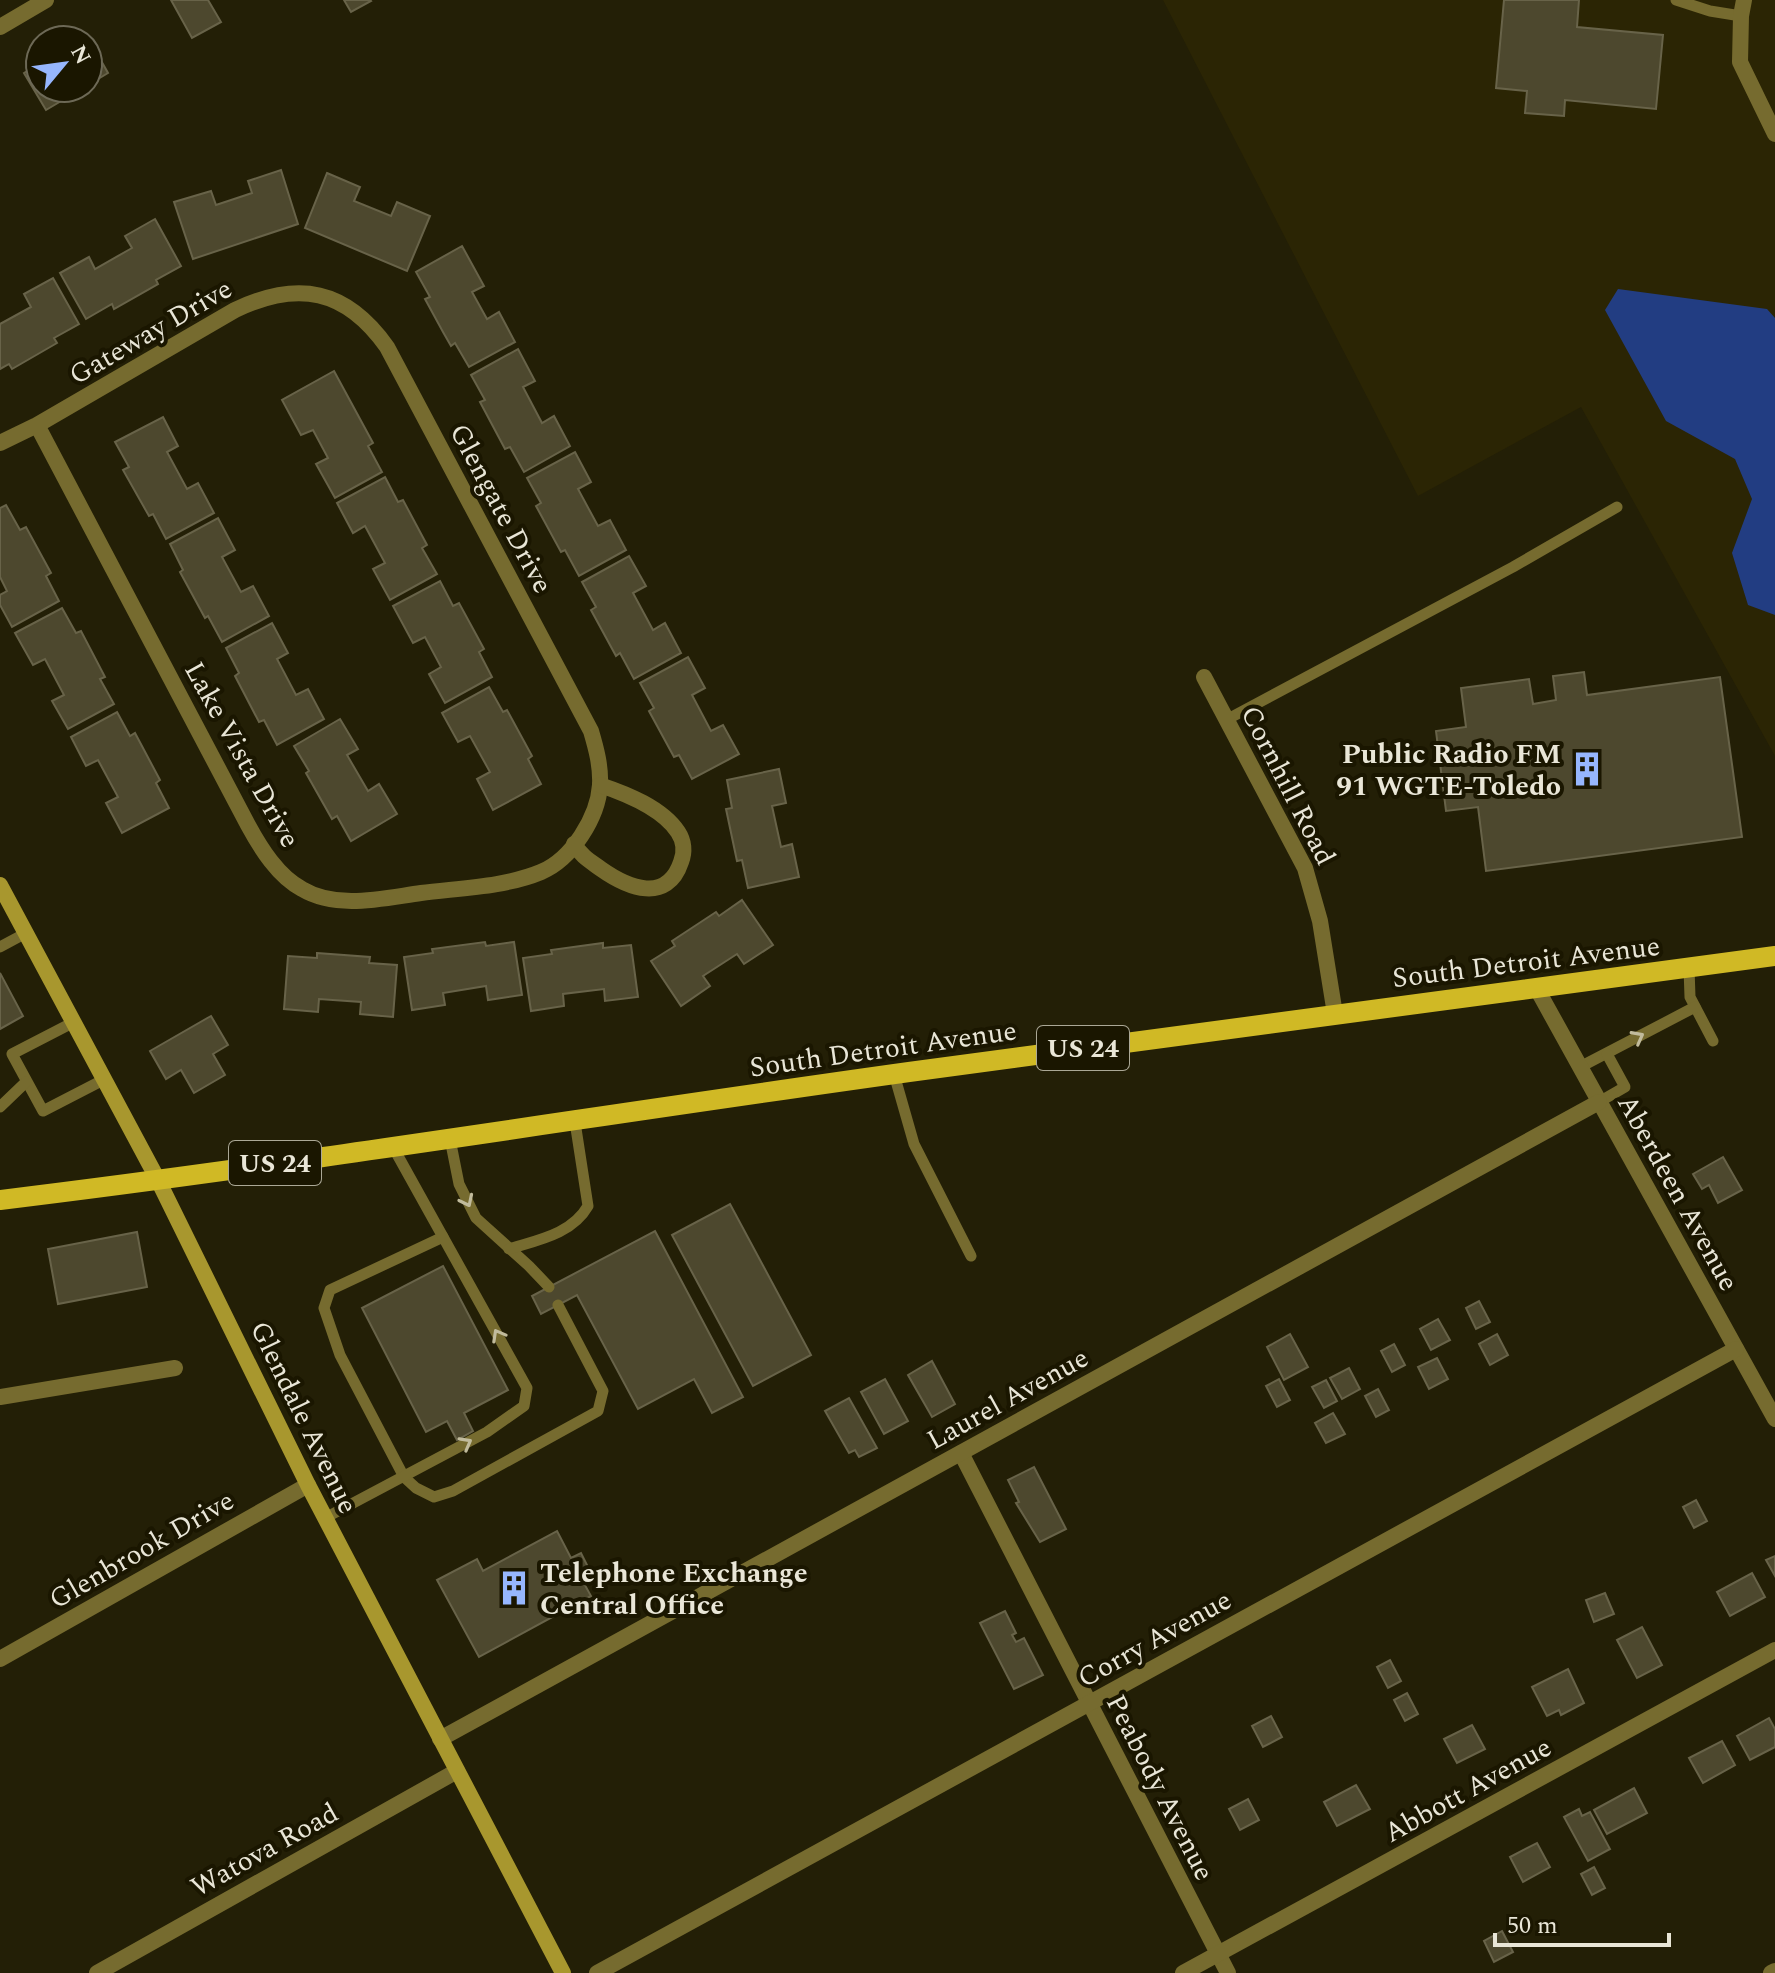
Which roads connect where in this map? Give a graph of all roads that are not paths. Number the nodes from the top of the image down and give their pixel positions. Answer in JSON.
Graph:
{"nodes":[{"id":1,"x":46,"y":0,"type":"edge"},
{"id":2,"x":1676,"y":0,"type":"edge"},
{"id":3,"x":1742,"y":8,"type":"edge"},
{"id":4,"x":0,"y":27,"type":"edge"},
{"id":5,"x":1775,"y":134,"type":"edge"},
{"id":6,"x":332,"y":298,"type":"joint"},
{"id":7,"x":37,"y":425,"type":"junction"},
{"id":8,"x":0,"y":443,"type":"edge"},
{"id":9,"x":1617,"y":507,"type":"dead end"},
{"id":10,"x":1204,"y":677,"type":"dead end"},
{"id":11,"x":1226,"y":720,"type":"junction"},
{"id":12,"x":599,"y":761,"type":"joint"},
{"id":13,"x":600,"y":785,"type":"junction"},
{"id":14,"x":574,"y":844,"type":"junction"},
{"id":15,"x":1,"y":888,"type":"edge"},
{"id":16,"x":26,"y":933,"type":"junction"},
{"id":17,"x":0,"y":947,"type":"edge"},
{"id":18,"x":1775,"y":956,"type":"edge"},
{"id":19,"x":1689,"y":968,"type":"junction"},
{"id":20,"x":1537,"y":989,"type":"junction"},
{"id":21,"x":1695,"y":1007,"type":"junction"},
{"id":22,"x":1335,"y":1014,"type":"junction"},
{"id":23,"x":74,"y":1022,"type":"junction"},
{"id":24,"x":1713,"y":1041,"type":"dead end"},
{"id":25,"x":1607,"y":1054,"type":"junction"},
{"id":26,"x":1580,"y":1067,"type":"junction"},
{"id":27,"x":894,"y":1074,"type":"junction"},
{"id":28,"x":105,"y":1079,"type":"junction"},
{"id":29,"x":26,"y":1082,"type":"junction"},
{"id":30,"x":1599,"y":1102,"type":"junction"},
{"id":31,"x":0,"y":1107,"type":"edge"},
{"id":32,"x":575,"y":1122,"type":"junction"},
{"id":33,"x":450,"y":1139,"type":"junction"},
{"id":34,"x":393,"y":1147,"type":"junction"},
{"id":35,"x":158,"y":1180,"type":"junction"},
{"id":36,"x":1,"y":1196,"type":"edge"},
{"id":37,"x":443,"y":1237,"type":"junction"},
{"id":38,"x":509,"y":1249,"type":"junction"},
{"id":39,"x":971,"y":1256,"type":"dead end"},
{"id":40,"x":549,"y":1287,"type":"dead end"},
{"id":41,"x":558,"y":1305,"type":"dead end"},
{"id":42,"x":1736,"y":1349,"type":"junction"},
{"id":43,"x":175,"y":1368,"type":"dead end"},
{"id":44,"x":0,"y":1397,"type":"edge"},
{"id":45,"x":1775,"y":1419,"type":"edge"},
{"id":46,"x":961,"y":1453,"type":"junction"},
{"id":47,"x":404,"y":1477,"type":"junction"},
{"id":48,"x":308,"y":1485,"type":"junction"},
{"id":49,"x":325,"y":1518,"type":"junction"},
{"id":50,"x":1775,"y":1650,"type":"edge"},
{"id":51,"x":0,"y":1659,"type":"edge"},
{"id":52,"x":1089,"y":1703,"type":"junction"},
{"id":53,"x":440,"y":1739,"type":"junction"},
{"id":54,"x":457,"y":1771,"type":"junction"},
{"id":55,"x":1218,"y":1954,"type":"junction"},
{"id":56,"x":97,"y":1973,"type":"edge"},
{"id":57,"x":563,"y":1973,"type":"edge"},
{"id":58,"x":597,"y":1973,"type":"edge"},
{"id":59,"x":1183,"y":1973,"type":"edge"},
{"id":60,"x":1228,"y":1973,"type":"edge"}],
"edges":[{"from":1,"to":4,"type":"street"},
{"from":2,"to":3,"type":"lane"},
{"from":3,"to":5,"type":"street"},
{"from":6,"to":7,"type":"street","name":"Gateway Drive"},
{"from":6,"to":12,"type":"street","name":"Glengate Drive"},
{"from":7,"to":8,"type":"street","name":"Gateway Drive"},
{"from":7,"to":14,"type":"street","name":"Lake Vista Drive"},
{"from":9,"to":11,"type":"lane"},
{"from":10,"to":11,"type":"street","name":"Cornhill Road"},
{"from":11,"to":22,"type":"street","name":"Cornhill Road"},
{"from":12,"to":13,"type":"street","name":"Lake Vista Drive"},
{"from":13,"to":14,"type":"street","name":"Lake Vista Drive"},
{"from":13,"to":14,"type":"street"},
{"from":15,"to":16,"type":"main road","name":"Glendale Avenue"},
{"from":16,"to":17,"type":"lane"},
{"from":16,"to":23,"type":"main road","name":"Glendale Avenue"},
{"from":18,"to":19,"type":"main road","name":"South Detroit Avenue","number":"US 24"},
{"from":19,"to":20,"type":"main road","name":"South Detroit Avenue","number":"US 24"},
{"from":19,"to":21,"type":"lane"},
{"from":20,"to":22,"type":"main road","name":"South Detroit Avenue","number":"US 24"},
{"from":20,"to":26,"type":"street","name":"Aberdeen Avenue"},
{"from":21,"to":24,"type":"lane"},
{"from":25,"to":21,"type":"lane","one_way":true},
{"from":22,"to":27,"type":"main road","name":"South Detroit Avenue","number":"US 24"},
{"from":23,"to":28,"type":"main road","name":"Glendale Avenue"},
{"from":23,"to":29,"type":"lane"},
{"from":25,"to":26,"type":"lane"},
{"from":25,"to":30,"type":"lane"},
{"from":26,"to":30,"type":"street","name":"Aberdeen Avenue"},
{"from":27,"to":32,"type":"main road","name":"South Detroit Avenue","number":"US 24"},
{"from":27,"to":39,"type":"lane"},
{"from":28,"to":29,"type":"lane"},
{"from":28,"to":35,"type":"main road","name":"Glendale Avenue"},
{"from":29,"to":31,"type":"lane"},
{"from":30,"to":42,"type":"street","name":"Aberdeen Avenue"},
{"from":30,"to":46,"type":"street","name":"Laurel Avenue"},
{"from":32,"to":33,"type":"main road","name":"South Detroit Avenue","number":"US 24"},
{"from":32,"to":38,"type":"lane"},
{"from":33,"to":34,"type":"main road","name":"South Detroit Avenue","number":"US 24"},
{"from":33,"to":38,"type":"lane","one_way":true},
{"from":34,"to":35,"type":"main road","name":"South Detroit Avenue","number":"US 24"},
{"from":34,"to":37,"type":"lane"},
{"from":35,"to":36,"type":"main road","name":"South Detroit Avenue","number":"US 24"},
{"from":35,"to":48,"type":"main road","name":"Glendale Avenue"},
{"from":47,"to":37,"type":"lane","one_way":true},
{"from":37,"to":47,"type":"lane"},
{"from":38,"to":40,"type":"lane"},
{"from":41,"to":47,"type":"lane"},
{"from":42,"to":45,"type":"street","name":"Aberdeen Avenue"},
{"from":42,"to":52,"type":"street","name":"Corry Avenue"},
{"from":43,"to":44,"type":"street"},
{"from":46,"to":52,"type":"street","name":"Peabody Avenue"},
{"from":46,"to":53,"type":"street","name":"Laurel Avenue"},
{"from":47,"to":49,"type":"lane"},
{"from":48,"to":49,"type":"main road","name":"Glendale Avenue"},
{"from":48,"to":51,"type":"street","name":"Glenbrook Drive"},
{"from":49,"to":53,"type":"main road","name":"Glendale Avenue"},
{"from":50,"to":55,"type":"street","name":"Abbott Avenue"},
{"from":52,"to":55,"type":"street","name":"Peabody Avenue"},
{"from":52,"to":58,"type":"street","name":"Corry Avenue"},
{"from":53,"to":54,"type":"main road","name":"Glendale Avenue"},
{"from":54,"to":56,"type":"street","name":"Watova Road"},
{"from":54,"to":57,"type":"main road","name":"Glendale Avenue"},
{"from":55,"to":59,"type":"street","name":"Abbott Avenue"},
{"from":55,"to":60,"type":"street","name":"Peabody Avenue"}]}
